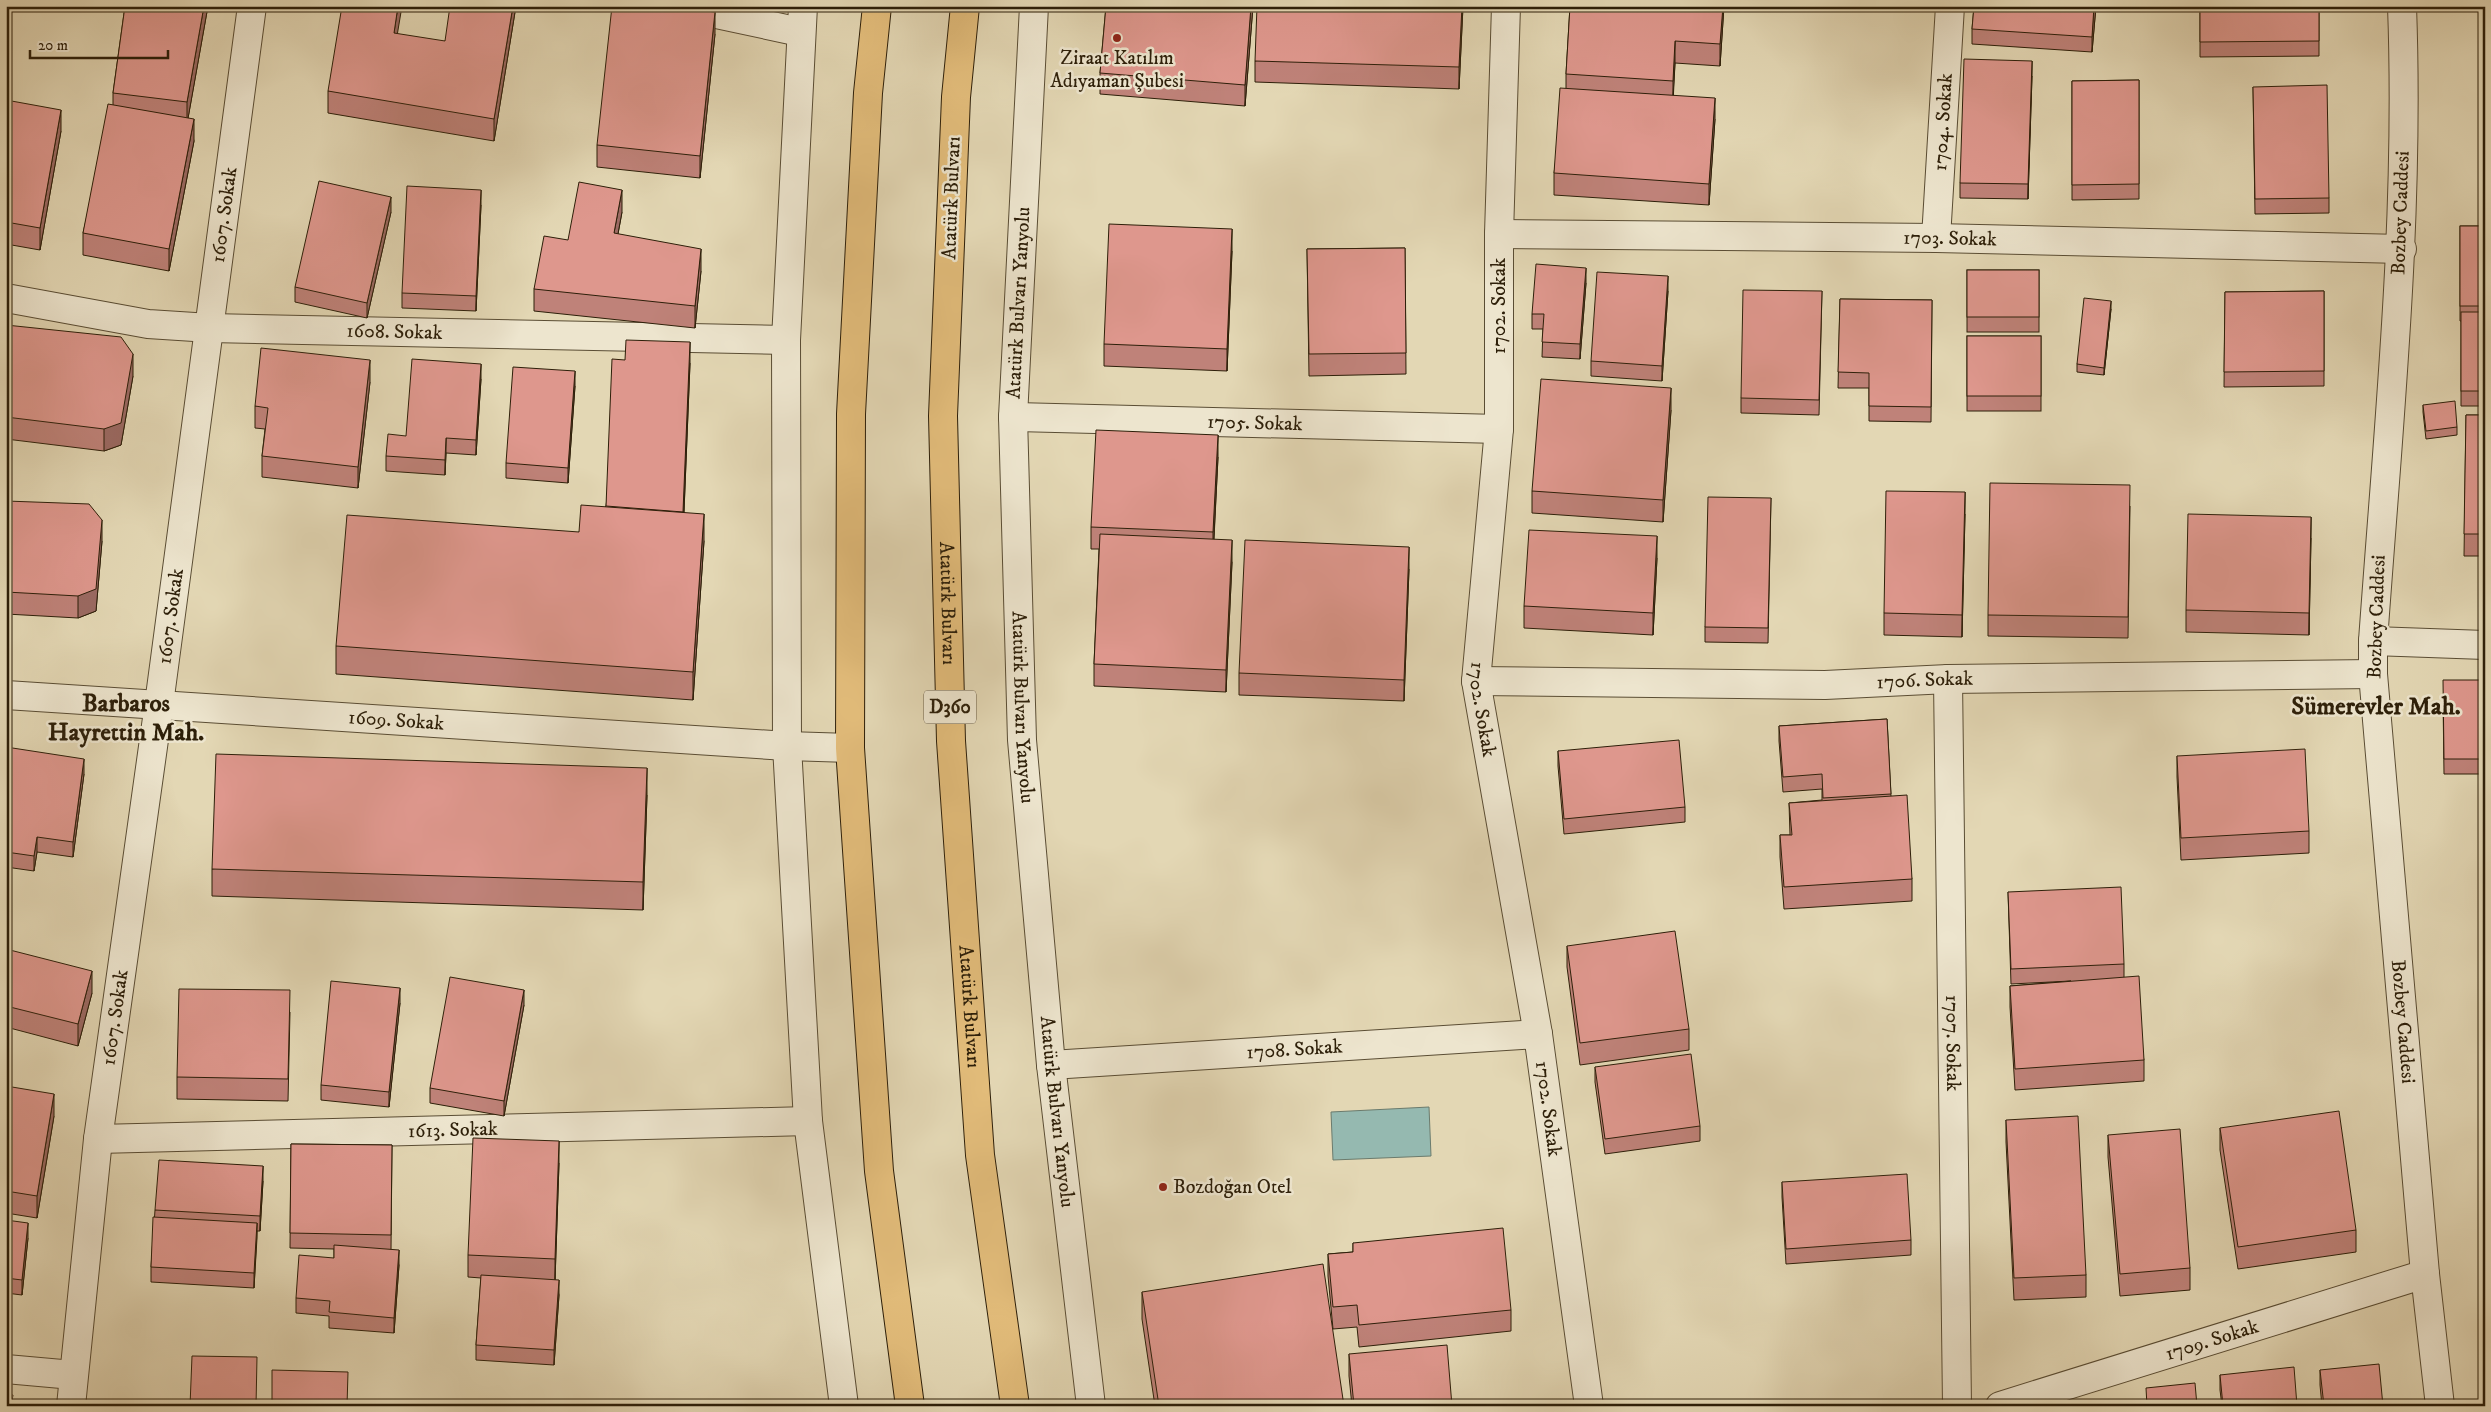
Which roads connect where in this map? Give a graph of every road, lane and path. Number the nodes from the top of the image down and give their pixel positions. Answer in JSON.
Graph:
{"nodes":[{"id":1,"x":252,"y":6,"type":"edge"},
{"id":2,"x":680,"y":6,"type":"edge"},
{"id":3,"x":877,"y":6,"type":"edge"},
{"id":4,"x":965,"y":6,"type":"edge"},
{"id":5,"x":1034,"y":6,"type":"edge"},
{"id":6,"x":1506,"y":6,"type":"edge"},
{"id":7,"x":1950,"y":6,"type":"edge"},
{"id":8,"x":2402,"y":6,"type":"edge"},
{"id":9,"x":802,"y":19,"type":"edge"},
{"id":10,"x":1499,"y":234,"type":"junction"},
{"id":11,"x":1936,"y":238,"type":"junction"},
{"id":12,"x":2402,"y":249,"type":"junction"},
{"id":13,"x":6,"y":298,"type":"edge"},
{"id":14,"x":210,"y":328,"type":"junction"},
{"id":15,"x":786,"y":340,"type":"junction"},
{"id":16,"x":1013,"y":417,"type":"junction"},
{"id":17,"x":1499,"y":429,"type":"junction"},
{"id":18,"x":2373,"y":641,"type":"junction"},
{"id":19,"x":2485,"y":645,"type":"edge"},
{"id":20,"x":2373,"y":674,"type":"junction"},
{"id":21,"x":1948,"y":679,"type":"junction"},
{"id":22,"x":1476,"y":681,"type":"junction"},
{"id":23,"x":6,"y":694,"type":"edge"},
{"id":24,"x":159,"y":704,"type":"junction"},
{"id":25,"x":787,"y":746,"type":"junction"},
{"id":26,"x":850,"y":748,"type":"junction"},
{"id":27,"x":1538,"y":1034,"type":"junction"},
{"id":28,"x":1051,"y":1065,"type":"junction"},
{"id":29,"x":808,"y":1121,"type":"junction"},
{"id":30,"x":98,"y":1139,"type":"junction"},
{"id":31,"x":2425,"y":1274,"type":"junction"},
{"id":32,"x":6,"y":1369,"type":"edge"},
{"id":33,"x":73,"y":1375,"type":"junction"},
{"id":34,"x":71,"y":1406,"type":"edge"},
{"id":35,"x":844,"y":1406,"type":"edge"},
{"id":36,"x":910,"y":1406,"type":"edge"},
{"id":37,"x":1015,"y":1406,"type":"edge"},
{"id":38,"x":1091,"y":1406,"type":"edge"},
{"id":39,"x":1589,"y":1406,"type":"edge"},
{"id":40,"x":1956,"y":1406,"type":"edge"},
{"id":41,"x":2000,"y":1406,"type":"edge"},
{"id":42,"x":2440,"y":1406,"type":"edge"}],
"edges":[{"from":1,"to":14,"type":"street","name":"1607. Sokak"},
{"from":2,"to":9,"type":"street"},
{"from":3,"to":26,"type":"highway"},
{"from":4,"to":37,"type":"highway","name":"Atatürk Bulvarı","number":"D360"},
{"from":5,"to":16,"type":"street","name":"Atatürk Bulvarı Yanyolu"},
{"from":6,"to":10,"type":"street","name":"1702. Sokak"},
{"from":7,"to":11,"type":"street","name":"1704. Sokak"},
{"from":8,"to":12,"type":"street","name":"Bozbey Caddesi"},
{"from":9,"to":15,"type":"street"},
{"from":10,"to":11,"type":"street","name":"1703. Sokak"},
{"from":10,"to":17,"type":"street","name":"1702. Sokak"},
{"from":11,"to":12,"type":"street","name":"1703. Sokak"},
{"from":12,"to":18,"type":"street","name":"Bozbey Caddesi"},
{"from":13,"to":14,"type":"street","name":"1608. Sokak"},
{"from":14,"to":15,"type":"street","name":"1608. Sokak"},
{"from":14,"to":24,"type":"street","name":"1607. Sokak"},
{"from":15,"to":25,"type":"street"},
{"from":16,"to":17,"type":"street","name":"1705. Sokak"},
{"from":16,"to":28,"type":"street","name":"Atatürk Bulvarı Yanyolu"},
{"from":17,"to":22,"type":"street","name":"1702. Sokak"},
{"from":18,"to":19,"type":"street"},
{"from":18,"to":20,"type":"street","name":"Bozbey Caddesi"},
{"from":20,"to":21,"type":"street","name":"1706. Sokak"},
{"from":20,"to":31,"type":"street","name":"Bozbey Caddesi"},
{"from":21,"to":22,"type":"street","name":"1706. Sokak"},
{"from":21,"to":40,"type":"street","name":"1707. Sokak"},
{"from":22,"to":27,"type":"street","name":"1702. Sokak"},
{"from":23,"to":24,"type":"street","name":"1609. Sokak"},
{"from":24,"to":25,"type":"street","name":"1609. Sokak"},
{"from":24,"to":30,"type":"street","name":"1607. Sokak"},
{"from":25,"to":26,"type":"street","name":"1609. Sokak"},
{"from":25,"to":29,"type":"street"},
{"from":26,"to":36,"type":"highway"},
{"from":27,"to":28,"type":"street","name":"1708. Sokak"},
{"from":27,"to":39,"type":"street","name":"1702. Sokak"},
{"from":28,"to":38,"type":"street","name":"Atatürk Bulvarı Yanyolu"},
{"from":29,"to":30,"type":"street","name":"1613. Sokak"},
{"from":29,"to":35,"type":"street"},
{"from":30,"to":33,"type":"street","name":"1607. Sokak"},
{"from":31,"to":41,"type":"street","name":"1709. Sokak"},
{"from":31,"to":42,"type":"street","name":"Bozbey Caddesi"},
{"from":32,"to":33,"type":"street"},
{"from":33,"to":34,"type":"street","name":"1607. Sokak"}]}
